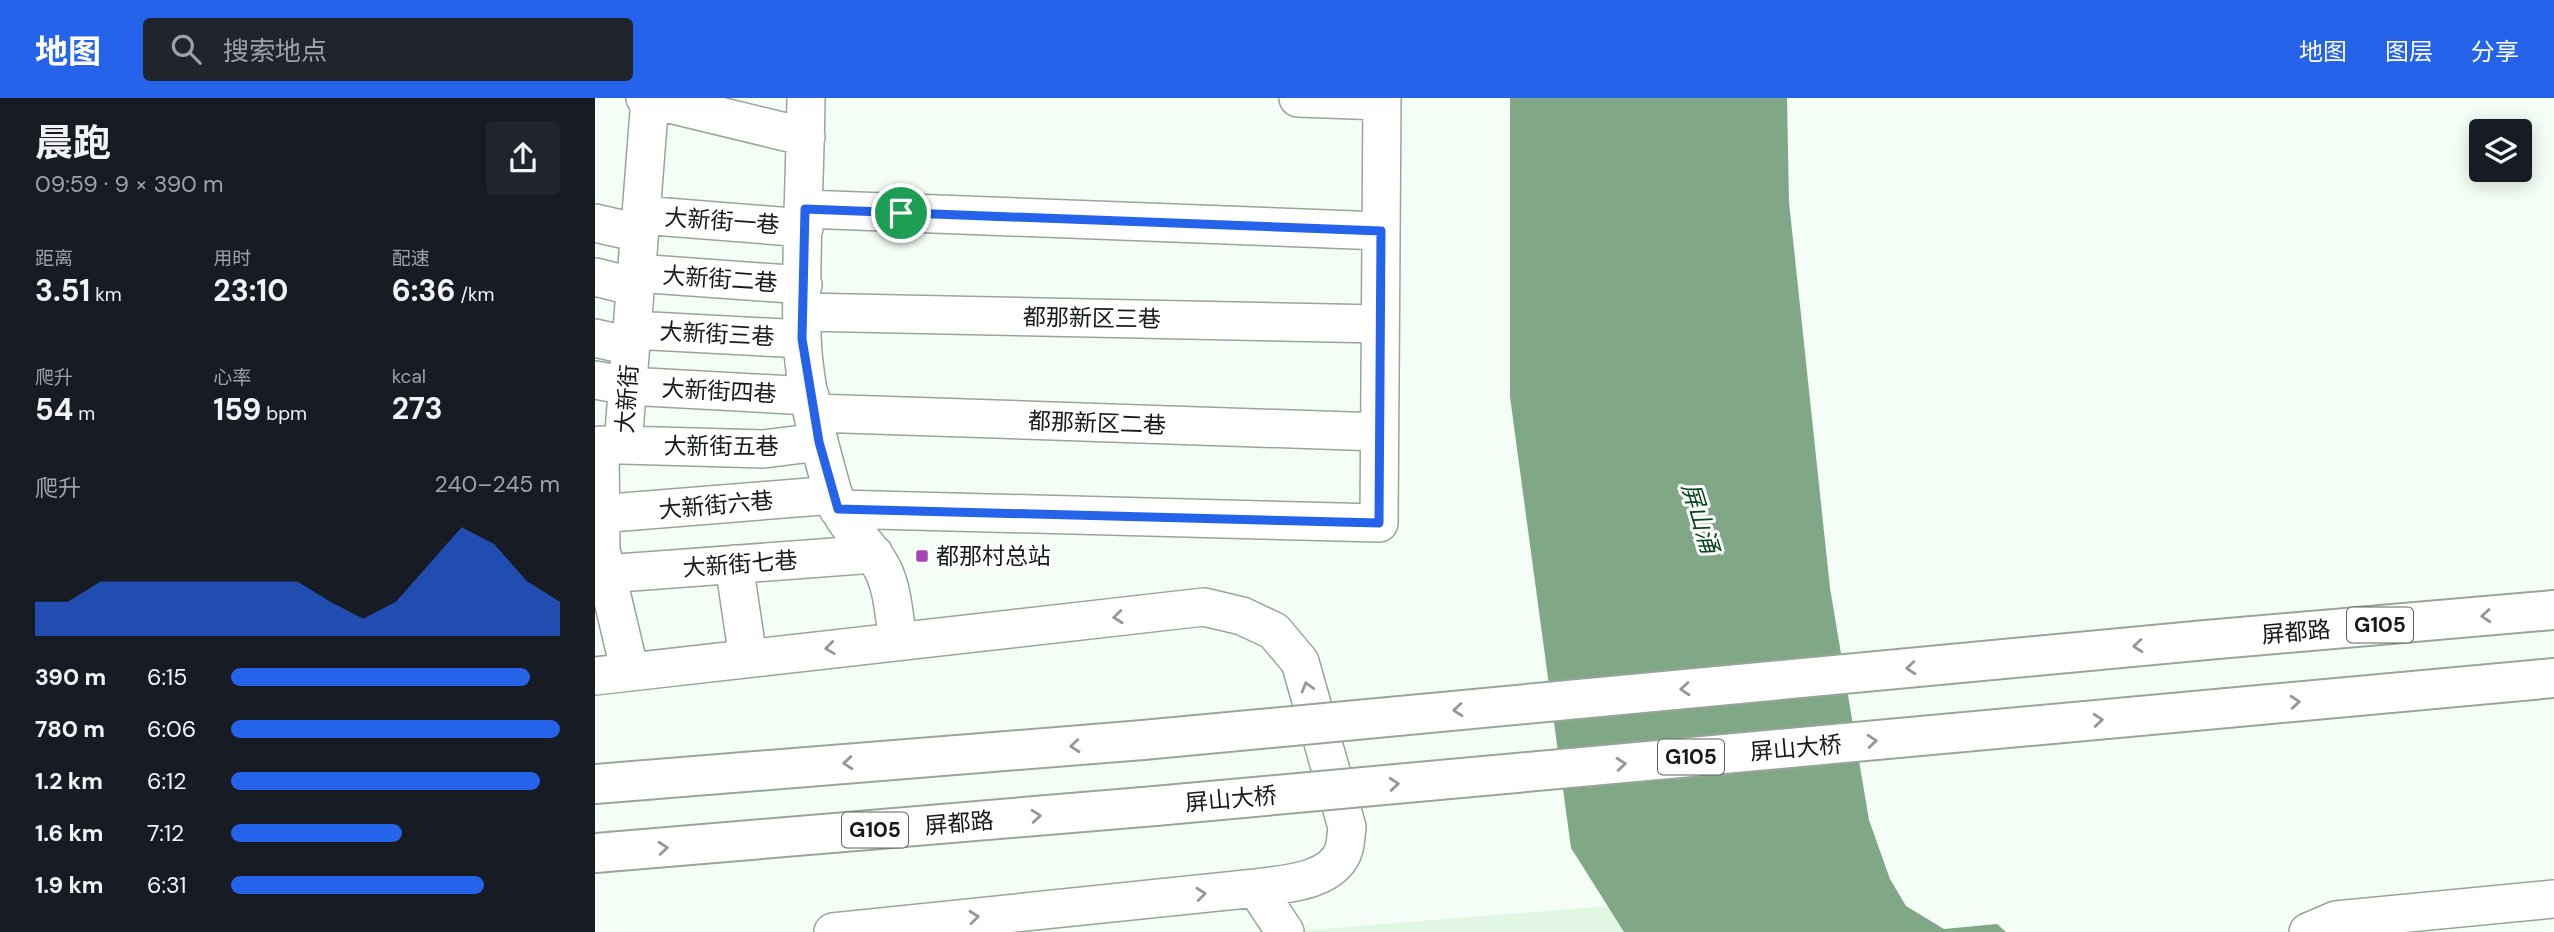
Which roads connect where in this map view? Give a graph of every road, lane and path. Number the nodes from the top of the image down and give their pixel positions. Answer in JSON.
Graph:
{"nodes":[{"id":1,"x":806,"y":98,"type":"edge"},
{"id":2,"x":1298,"y":98,"type":"edge"},
{"id":3,"x":647,"y":99,"type":"edge"},
{"id":4,"x":1382,"y":100,"type":"edge"},
{"id":5,"x":806,"y":137,"type":"junction"},
{"id":6,"x":804,"y":218,"type":"junction"},
{"id":7,"x":595,"y":222,"type":"edge"},
{"id":8,"x":640,"y":224,"type":"junction"},
{"id":9,"x":1381,"y":231,"type":"junction"},
{"id":10,"x":595,"y":277,"type":"edge"},
{"id":11,"x":636,"y":280,"type":"junction"},
{"id":12,"x":803,"y":312,"type":"junction"},
{"id":13,"x":1380,"y":324,"type":"junction"},
{"id":14,"x":595,"y":338,"type":"edge"},
{"id":15,"x":631,"y":338,"type":"junction"},
{"id":16,"x":611,"y":383,"type":"edge"},
{"id":17,"x":814,"y":417,"type":"junction"},
{"id":18,"x":1380,"y":432,"type":"junction"},
{"id":19,"x":606,"y":462,"type":"edge"},
{"id":20,"x":836,"y":502,"type":"junction"},
{"id":21,"x":598,"y":514,"type":"junction"},
{"id":22,"x":874,"y":554,"type":"junction"},
{"id":23,"x":734,"y":564,"type":"junction"},
{"id":24,"x":605,"y":574,"type":"junction"},
{"id":25,"x":2554,"y":610,"type":"edge"},
{"id":26,"x":898,"y":640,"type":"junction"},
{"id":27,"x":748,"y":658,"type":"junction"},
{"id":28,"x":613,"y":674,"type":"edge"},
{"id":29,"x":2554,"y":678,"type":"edge"},
{"id":30,"x":595,"y":783,"type":"edge"},
{"id":31,"x":1155,"y":806,"type":"joint"},
{"id":32,"x":595,"y":853,"type":"edge"},
{"id":33,"x":1257,"y":888,"type":"junction"},
{"id":34,"x":2554,"y":899,"type":"edge"},
{"id":35,"x":833,"y":932,"type":"edge"},
{"id":36,"x":1286,"y":932,"type":"edge"},
{"id":37,"x":2308,"y":932,"type":"edge"}],
"edges":[{"from":1,"to":5,"type":"street"},
{"from":2,"to":4,"type":"street"},
{"from":3,"to":5,"type":"street"},
{"from":3,"to":8,"type":"street","name":"大新街"},
{"from":4,"to":9,"type":"street"},
{"from":5,"to":6,"type":"street"},
{"from":6,"to":8,"type":"street","name":"大新街一巷"},
{"from":6,"to":9,"type":"street","name":"大新街一巷"},
{"from":6,"to":12,"type":"street"},
{"from":7,"to":8,"type":"street","name":"大新街一巷"},
{"from":8,"to":11,"type":"street","name":"大新街"},
{"from":9,"to":13,"type":"street"},
{"from":10,"to":11,"type":"street","name":"大新街二巷"},
{"from":11,"to":12,"type":"street","name":"大新街二巷"},
{"from":11,"to":15,"type":"street","name":"大新街"},
{"from":12,"to":13,"type":"street","name":"都那新区三巷"},
{"from":12,"to":15,"type":"street","name":"大新街三巷"},
{"from":12,"to":17,"type":"street"},
{"from":13,"to":18,"type":"street"},
{"from":14,"to":15,"type":"street","name":"大新街三巷"},
{"from":15,"to":16,"type":"street","name":"大新街"},
{"from":16,"to":17,"type":"street","name":"大新街四巷"},
{"from":16,"to":19,"type":"street","name":"大新街"},
{"from":17,"to":18,"type":"street","name":"都那新区二巷"},
{"from":17,"to":19,"type":"street","name":"大新街五巷"},
{"from":17,"to":20,"type":"street"},
{"from":18,"to":20,"type":"street","name":"大新街六巷"},
{"from":19,"to":21,"type":"street","name":"大新街"},
{"from":20,"to":21,"type":"street","name":"大新街六巷"},
{"from":20,"to":22,"type":"street"},
{"from":21,"to":24,"type":"street","name":"大新街"},
{"from":22,"to":23,"type":"street","name":"大新街七巷"},
{"from":22,"to":26,"type":"street"},
{"from":23,"to":24,"type":"street","name":"大新街七巷"},
{"from":23,"to":27,"type":"street"},
{"from":24,"to":28,"type":"street","name":"大新街"},
{"from":25,"to":30,"type":"highway","name":"屏都路","number":"G105","one_way":true,"bridge":true},
{"from":26,"to":27,"type":"street","one_way":true},
{"from":33,"to":26,"type":"street","one_way":true},
{"from":27,"to":28,"type":"street"},
{"from":31,"to":29,"type":"highway","name":"屏山大桥","number":"G105","one_way":true,"bridge":true},
{"from":32,"to":31,"type":"highway","name":"屏都路","number":"G105","one_way":true},
{"from":35,"to":33,"type":"street","one_way":true},
{"from":33,"to":36,"type":"street"},
{"from":34,"to":37,"type":"street"}]}
